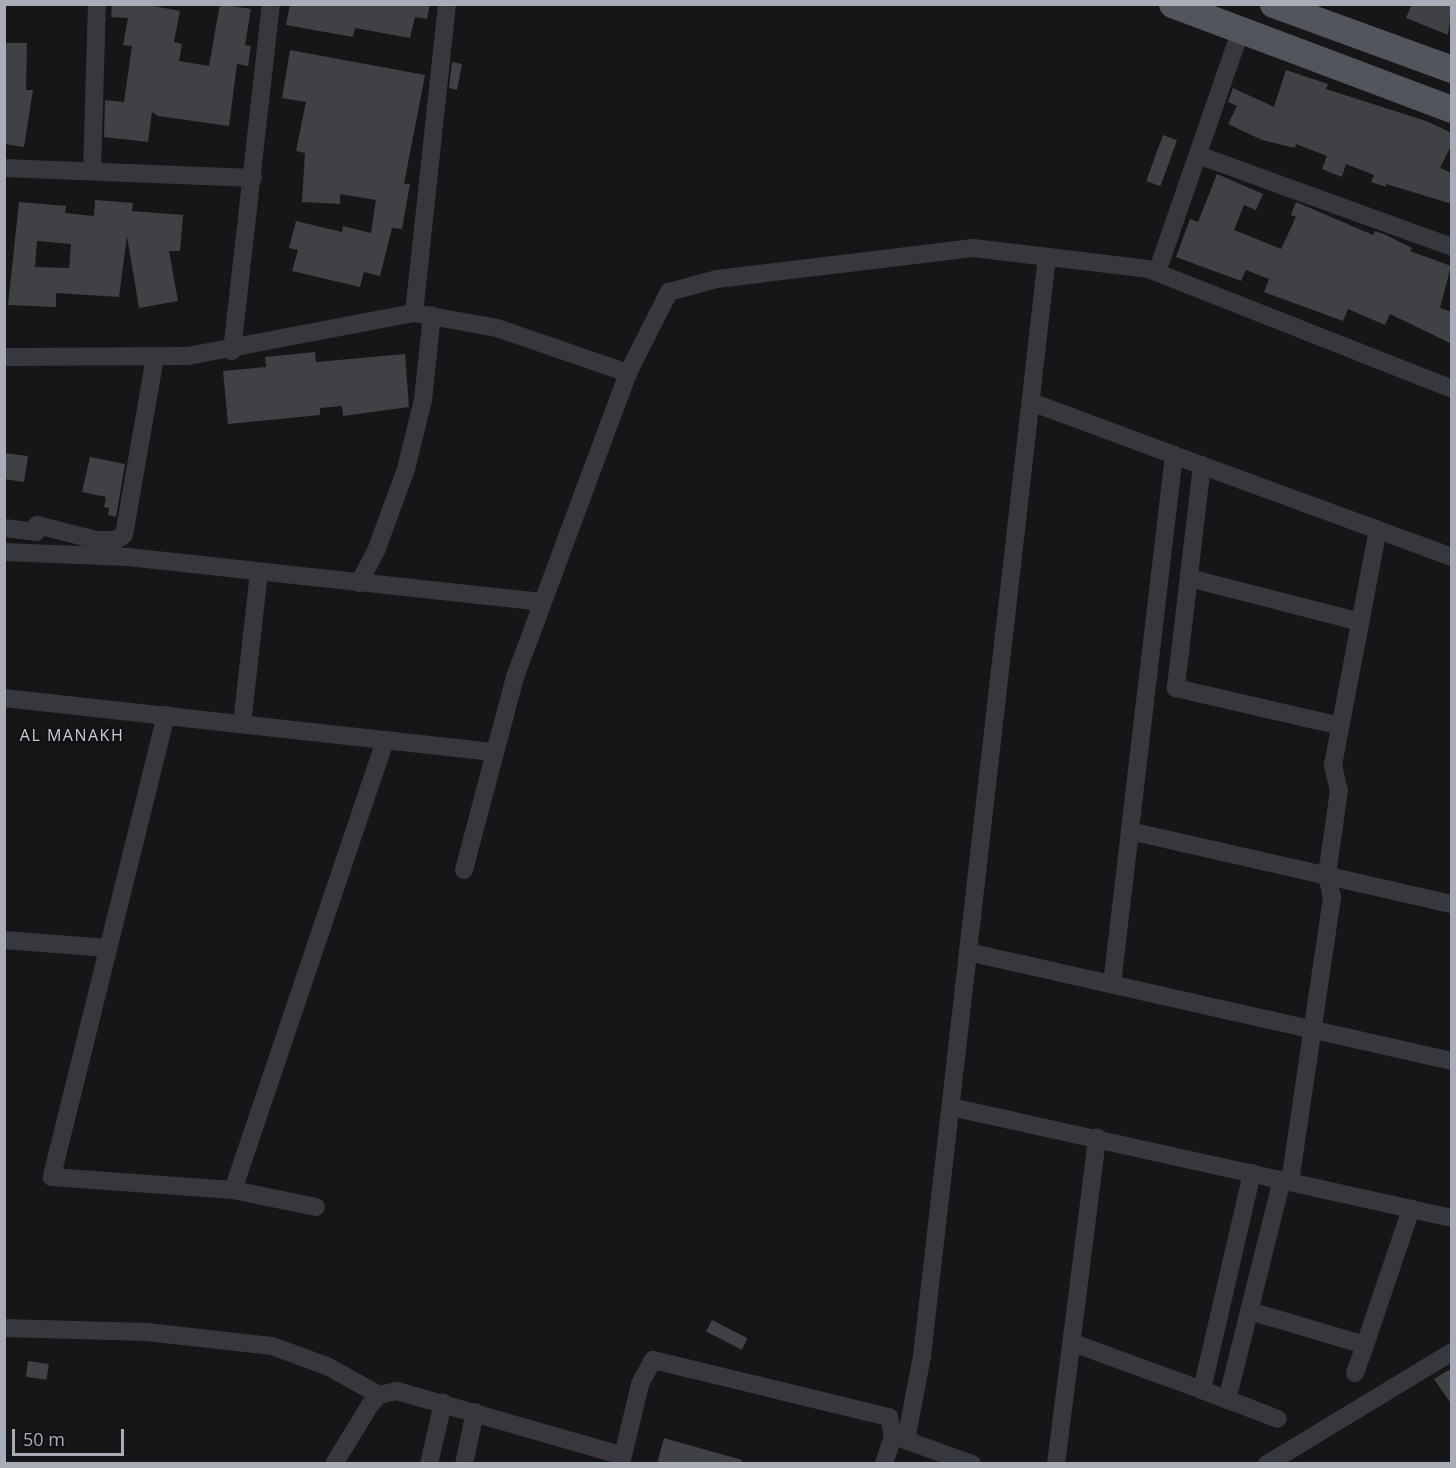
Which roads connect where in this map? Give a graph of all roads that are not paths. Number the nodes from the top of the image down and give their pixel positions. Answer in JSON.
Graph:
{"nodes":[{"id":1,"x":97,"y":4,"type":"edge"},
{"id":2,"x":271,"y":4,"type":"edge"},
{"id":3,"x":447,"y":4,"type":"edge"},
{"id":4,"x":1172,"y":4,"type":"edge"},
{"id":5,"x":1272,"y":4,"type":"edge"},
{"id":6,"x":1241,"y":30,"type":"junction"},
{"id":7,"x":1452,"y":69,"type":"edge"},
{"id":8,"x":1452,"y":109,"type":"edge"},
{"id":9,"x":1198,"y":155,"type":"junction"},
{"id":10,"x":4,"y":168,"type":"edge"},
{"id":11,"x":92,"y":171,"type":"junction"},
{"id":12,"x":253,"y":178,"type":"junction"},
{"id":13,"x":1452,"y":247,"type":"edge"},
{"id":14,"x":1047,"y":257,"type":"junction"},
{"id":15,"x":1157,"y":273,"type":"junction"},
{"id":16,"x":423,"y":314,"type":"junction"},
{"id":17,"x":232,"y":351,"type":"junction"},
{"id":18,"x":4,"y":357,"type":"edge"},
{"id":19,"x":155,"y":357,"type":"junction"},
{"id":20,"x":628,"y":373,"type":"junction"},
{"id":21,"x":1452,"y":389,"type":"edge"},
{"id":22,"x":1031,"y":402,"type":"junction"},
{"id":23,"x":1174,"y":455,"type":"junction"},
{"id":24,"x":1202,"y":465,"type":"junction"},
{"id":25,"x":4,"y":528,"type":"edge"},
{"id":26,"x":1378,"y":530,"type":"junction"},
{"id":27,"x":4,"y":552,"type":"edge"},
{"id":28,"x":1452,"y":557,"type":"edge"},
{"id":29,"x":259,"y":573,"type":"junction"},
{"id":30,"x":1189,"y":578,"type":"junction"},
{"id":31,"x":358,"y":584,"type":"junction"},
{"id":32,"x":543,"y":602,"type":"junction"},
{"id":33,"x":1360,"y":622,"type":"junction"},
{"id":34,"x":1148,"y":682,"type":"junction"},
{"id":35,"x":1176,"y":688,"type":"junction"},
{"id":36,"x":4,"y":698,"type":"edge"},
{"id":37,"x":166,"y":716,"type":"junction"},
{"id":38,"x":242,"y":724,"type":"junction"},
{"id":39,"x":1340,"y":726,"type":"junction"},
{"id":40,"x":385,"y":740,"type":"junction"},
{"id":41,"x":495,"y":752,"type":"junction"},
{"id":42,"x":1130,"y":831,"type":"junction"},
{"id":43,"x":464,"y":870,"type":"dead end"},
{"id":44,"x":1328,"y":875,"type":"junction"},
{"id":45,"x":1452,"y":904,"type":"edge"},
{"id":46,"x":4,"y":940,"type":"edge"},
{"id":47,"x":108,"y":948,"type":"junction"},
{"id":48,"x":968,"y":952,"type":"junction"},
{"id":49,"x":1112,"y":984,"type":"junction"},
{"id":50,"x":1313,"y":1029,"type":"junction"},
{"id":51,"x":1452,"y":1060,"type":"edge"},
{"id":52,"x":951,"y":1107,"type":"junction"},
{"id":53,"x":1097,"y":1138,"type":"junction"},
{"id":54,"x":1252,"y":1173,"type":"junction"},
{"id":55,"x":1286,"y":1181,"type":"junction"},
{"id":56,"x":233,"y":1190,"type":"junction"},
{"id":57,"x":316,"y":1208,"type":"dead end"},
{"id":58,"x":1411,"y":1209,"type":"junction"},
{"id":59,"x":1452,"y":1218,"type":"edge"},
{"id":60,"x":1250,"y":1311,"type":"junction"},
{"id":61,"x":4,"y":1328,"type":"edge"},
{"id":62,"x":1073,"y":1342,"type":"junction"},
{"id":63,"x":1365,"y":1345,"type":"junction"},
{"id":64,"x":1452,"y":1352,"type":"edge"},
{"id":65,"x":1355,"y":1372,"type":"dead end"},
{"id":66,"x":1202,"y":1390,"type":"junction"},
{"id":67,"x":380,"y":1395,"type":"junction"},
{"id":68,"x":1227,"y":1400,"type":"junction"},
{"id":69,"x":443,"y":1403,"type":"junction"},
{"id":70,"x":475,"y":1412,"type":"junction"},
{"id":71,"x":1278,"y":1419,"type":"dead end"},
{"id":72,"x":899,"y":1438,"type":"junction"},
{"id":73,"x":622,"y":1460,"type":"edge"},
{"id":74,"x":334,"y":1464,"type":"edge"},
{"id":75,"x":429,"y":1464,"type":"edge"},
{"id":76,"x":464,"y":1464,"type":"edge"},
{"id":77,"x":884,"y":1464,"type":"edge"},
{"id":78,"x":972,"y":1464,"type":"edge"},
{"id":79,"x":1056,"y":1464,"type":"edge"},
{"id":80,"x":1267,"y":1464,"type":"edge"}],
"edges":[{"from":1,"to":11,"type":"street"},
{"from":2,"to":12,"type":"street"},
{"from":3,"to":16,"type":"street"},
{"from":4,"to":6,"type":"main road"},
{"from":5,"to":7,"type":"main road"},
{"from":6,"to":8,"type":"main road"},
{"from":6,"to":9,"type":"street"},
{"from":9,"to":13,"type":"street"},
{"from":9,"to":15,"type":"street"},
{"from":10,"to":11,"type":"street"},
{"from":11,"to":12,"type":"street"},
{"from":12,"to":17,"type":"street"},
{"from":14,"to":15,"type":"street"},
{"from":14,"to":20,"type":"street"},
{"from":14,"to":22,"type":"street"},
{"from":15,"to":21,"type":"street"},
{"from":16,"to":17,"type":"street"},
{"from":16,"to":20,"type":"street"},
{"from":16,"to":31,"type":"street"},
{"from":17,"to":19,"type":"street"},
{"from":18,"to":19,"type":"street"},
{"from":19,"to":25,"type":"street"},
{"from":20,"to":32,"type":"street"},
{"from":22,"to":23,"type":"street"},
{"from":22,"to":48,"type":"street"},
{"from":23,"to":24,"type":"street"},
{"from":23,"to":34,"type":"street"},
{"from":24,"to":26,"type":"street"},
{"from":24,"to":30,"type":"street"},
{"from":26,"to":28,"type":"street"},
{"from":26,"to":33,"type":"street"},
{"from":27,"to":29,"type":"street"},
{"from":29,"to":31,"type":"street"},
{"from":29,"to":38,"type":"street"},
{"from":30,"to":33,"type":"street"},
{"from":30,"to":35,"type":"street"},
{"from":31,"to":32,"type":"street"},
{"from":32,"to":41,"type":"street"},
{"from":33,"to":39,"type":"street"},
{"from":34,"to":35,"type":"street"},
{"from":34,"to":42,"type":"street"},
{"from":35,"to":39,"type":"street"},
{"from":36,"to":37,"type":"street"},
{"from":37,"to":38,"type":"street"},
{"from":37,"to":47,"type":"street"},
{"from":38,"to":40,"type":"street"},
{"from":39,"to":44,"type":"street"},
{"from":40,"to":41,"type":"street"},
{"from":40,"to":56,"type":"street"},
{"from":41,"to":43,"type":"street"},
{"from":42,"to":44,"type":"street"},
{"from":42,"to":49,"type":"street"},
{"from":44,"to":45,"type":"street"},
{"from":44,"to":50,"type":"street"},
{"from":46,"to":47,"type":"street"},
{"from":47,"to":56,"type":"street"},
{"from":48,"to":49,"type":"street"},
{"from":48,"to":52,"type":"street"},
{"from":49,"to":50,"type":"street"},
{"from":50,"to":51,"type":"street"},
{"from":50,"to":55,"type":"street"},
{"from":52,"to":53,"type":"street"},
{"from":52,"to":72,"type":"street"},
{"from":53,"to":54,"type":"street"},
{"from":53,"to":62,"type":"street"},
{"from":54,"to":55,"type":"street"},
{"from":54,"to":66,"type":"street"},
{"from":55,"to":58,"type":"street"},
{"from":55,"to":60,"type":"street"},
{"from":56,"to":57,"type":"street"},
{"from":58,"to":59,"type":"street"},
{"from":58,"to":63,"type":"street"},
{"from":60,"to":63,"type":"street"},
{"from":60,"to":68,"type":"street"},
{"from":61,"to":67,"type":"street"},
{"from":62,"to":66,"type":"street"},
{"from":62,"to":79,"type":"street"},
{"from":63,"to":65,"type":"street"},
{"from":64,"to":80,"type":"street"},
{"from":66,"to":68,"type":"street"},
{"from":67,"to":69,"type":"street"},
{"from":67,"to":74,"type":"street"},
{"from":68,"to":71,"type":"street"},
{"from":69,"to":70,"type":"street"},
{"from":69,"to":75,"type":"street"},
{"from":70,"to":73,"type":"street"},
{"from":70,"to":76,"type":"street"},
{"from":72,"to":73,"type":"street"},
{"from":72,"to":77,"type":"street"},
{"from":72,"to":78,"type":"street"}]}
